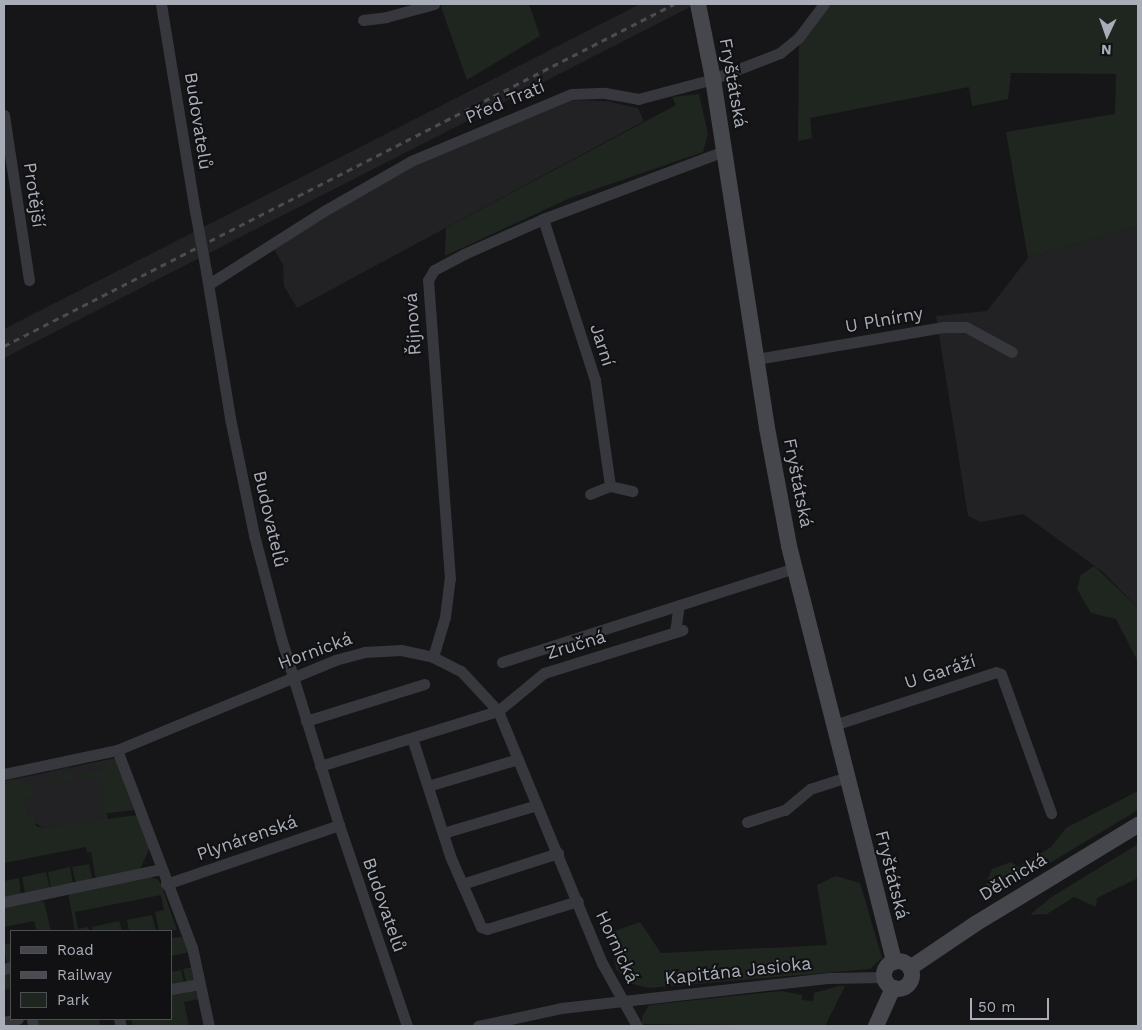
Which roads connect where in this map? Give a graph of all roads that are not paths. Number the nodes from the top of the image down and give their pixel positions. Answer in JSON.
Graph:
{"nodes":[{"id":1,"x":161,"y":4,"type":"edge"},
{"id":2,"x":434,"y":4,"type":"edge"},
{"id":3,"x":698,"y":4,"type":"edge"},
{"id":4,"x":824,"y":4,"type":"edge"},
{"id":5,"x":363,"y":20,"type":"dead end"},
{"id":6,"x":713,"y":79,"type":"junction"},
{"id":7,"x":4,"y":115,"type":"edge"},
{"id":8,"x":724,"y":151,"type":"junction"},
{"id":9,"x":7,"y":159,"type":"edge"},
{"id":10,"x":543,"y":219,"type":"junction"},
{"id":11,"x":29,"y":280,"type":"dead end"},
{"id":12,"x":208,"y":284,"type":"junction"},
{"id":13,"x":1012,"y":352,"type":"dead end"},
{"id":14,"x":756,"y":359,"type":"junction"},
{"id":15,"x":610,"y":486,"type":"junction"},
{"id":16,"x":632,"y":491,"type":"dead end"},
{"id":17,"x":590,"y":494,"type":"dead end"},
{"id":18,"x":795,"y":568,"type":"junction"},
{"id":19,"x":679,"y":605,"type":"junction"},
{"id":20,"x":433,"y":657,"type":"junction"},
{"id":21,"x":502,"y":662,"type":"dead end"},
{"id":22,"x":293,"y":677,"type":"junction"},
{"id":23,"x":424,"y":684,"type":"dead end"},
{"id":24,"x":498,"y":711,"type":"junction"},
{"id":25,"x":306,"y":721,"type":"junction"},
{"id":26,"x":834,"y":725,"type":"junction"},
{"id":27,"x":412,"y":738,"type":"junction"},
{"id":28,"x":117,"y":750,"type":"junction"},
{"id":29,"x":518,"y":758,"type":"junction"},
{"id":30,"x":320,"y":766,"type":"junction"},
{"id":31,"x":4,"y":774,"type":"edge"},
{"id":32,"x":846,"y":777,"type":"junction"},
{"id":33,"x":428,"y":786,"type":"junction"},
{"id":34,"x":537,"y":805,"type":"junction"},
{"id":35,"x":1051,"y":813,"type":"dead end"},
{"id":36,"x":746,"y":822,"type":"dead end"},
{"id":37,"x":339,"y":825,"type":"junction"},
{"id":38,"x":1138,"y":825,"type":"edge"},
{"id":39,"x":443,"y":833,"type":"junction"},
{"id":40,"x":558,"y":853,"type":"junction"},
{"id":41,"x":161,"y":869,"type":"junction"},
{"id":42,"x":166,"y":884,"type":"junction"},
{"id":43,"x":462,"y":884,"type":"junction"},
{"id":44,"x":578,"y":901,"type":"junction"},
{"id":45,"x":4,"y":902,"type":"edge"},
{"id":46,"x":184,"y":932,"type":"junction"},
{"id":47,"x":172,"y":935,"type":"edge"},
{"id":48,"x":894,"y":962,"type":"junction"},
{"id":49,"x":910,"y":968,"type":"junction"},
{"id":50,"x":889,"y":983,"type":"junction"},
{"id":51,"x":200,"y":984,"type":"junction"},
{"id":52,"x":172,"y":989,"type":"edge"},
{"id":53,"x":623,"y":1001,"type":"junction"},
{"id":54,"x":209,"y":1026,"type":"edge"},
{"id":55,"x":407,"y":1026,"type":"edge"},
{"id":56,"x":478,"y":1026,"type":"edge"},
{"id":57,"x":637,"y":1026,"type":"edge"},
{"id":58,"x":876,"y":1026,"type":"edge"}],
"edges":[{"from":1,"to":12,"type":"street","name":"Budovatelů","bridge":true},
{"from":2,"to":5,"type":"street"},
{"from":3,"to":6,"type":"street","name":"Fryštátská"},
{"from":4,"to":6,"type":"street","name":"Před Tratí"},
{"from":6,"to":8,"type":"street","name":"Fryštátská"},
{"from":6,"to":12,"type":"street","name":"Před Tratí"},
{"from":7,"to":9,"type":"street","name":"Protější"},
{"from":8,"to":10,"type":"street","name":"Říjnová"},
{"from":8,"to":14,"type":"street","name":"Fryštátská"},
{"from":9,"to":11,"type":"street","name":"Protější"},
{"from":10,"to":15,"type":"street","name":"Jarní"},
{"from":10,"to":20,"type":"street","name":"Říjnová"},
{"from":12,"to":22,"type":"street","name":"Budovatelů"},
{"from":13,"to":14,"type":"street","name":"U Plnírny"},
{"from":14,"to":18,"type":"street","name":"Fryštátská"},
{"from":15,"to":16,"type":"street"},
{"from":15,"to":17,"type":"street"},
{"from":18,"to":19,"type":"street","name":"Zručná"},
{"from":18,"to":26,"type":"street","name":"Fryštátská"},
{"from":19,"to":21,"type":"street","name":"Zručná"},
{"from":19,"to":24,"type":"street","name":"Zručná"},
{"from":20,"to":22,"type":"street","name":"Hornická"},
{"from":20,"to":24,"type":"street","name":"Hornická"},
{"from":22,"to":25,"type":"street","name":"Budovatelů"},
{"from":22,"to":28,"type":"street","name":"Hornická"},
{"from":23,"to":25,"type":"street"},
{"from":24,"to":27,"type":"street"},
{"from":24,"to":29,"type":"street","name":"Hornická"},
{"from":25,"to":30,"type":"street","name":"Budovatelů"},
{"from":26,"to":32,"type":"street","name":"Fryštátská"},
{"from":26,"to":35,"type":"street","name":"U Garáží"},
{"from":27,"to":30,"type":"street"},
{"from":27,"to":33,"type":"street"},
{"from":28,"to":31,"type":"street","name":"Hornická"},
{"from":28,"to":41,"type":"street"},
{"from":29,"to":33,"type":"street"},
{"from":29,"to":34,"type":"street","name":"Hornická"},
{"from":30,"to":37,"type":"street","name":"Budovatelů"},
{"from":32,"to":36,"type":"street"},
{"from":32,"to":48,"type":"street","name":"Fryštátská"},
{"from":33,"to":39,"type":"street"},
{"from":34,"to":39,"type":"street"},
{"from":34,"to":40,"type":"street","name":"Hornická"},
{"from":37,"to":42,"type":"street","name":"Plynárenská"},
{"from":37,"to":55,"type":"street","name":"Budovatelů"},
{"from":38,"to":49,"type":"street","name":"Dělnická"},
{"from":39,"to":43,"type":"street"},
{"from":40,"to":43,"type":"street"},
{"from":40,"to":44,"type":"street","name":"Hornická"},
{"from":41,"to":42,"type":"street"},
{"from":41,"to":45,"type":"street"},
{"from":42,"to":46,"type":"street"},
{"from":43,"to":44,"type":"street"},
{"from":44,"to":53,"type":"street","name":"Hornická"},
{"from":46,"to":47,"type":"street"},
{"from":46,"to":51,"type":"street"},
{"from":48,"to":49,"type":"street"},
{"from":48,"to":50,"type":"street"},
{"from":49,"to":50,"type":"street"},
{"from":50,"to":53,"type":"street","name":"Kapitána Jasioka"},
{"from":50,"to":58,"type":"street"},
{"from":51,"to":52,"type":"street"},
{"from":51,"to":54,"type":"street"},
{"from":53,"to":56,"type":"street","name":"Kapitána Jasioka"},
{"from":53,"to":57,"type":"street","name":"Hornická"}]}
